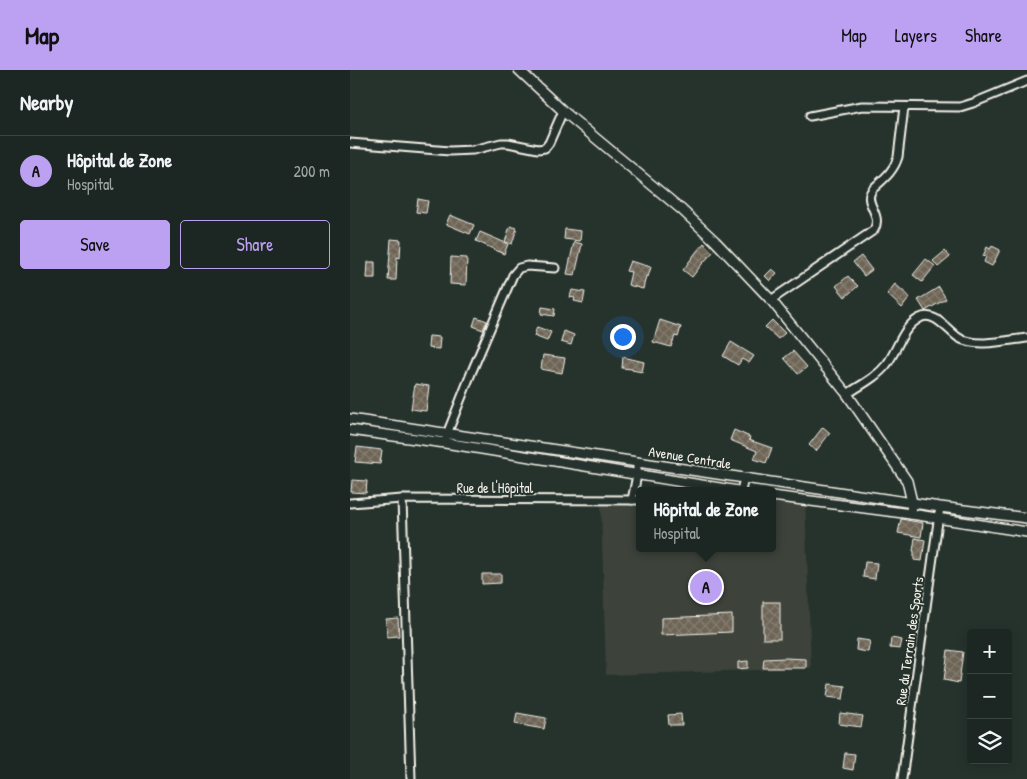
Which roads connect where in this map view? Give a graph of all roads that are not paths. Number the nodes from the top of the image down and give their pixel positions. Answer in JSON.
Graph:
{"nodes":[{"id":1,"x":519,"y":70,"type":"edge"},
{"id":2,"x":1027,"y":81,"type":"edge"},
{"id":3,"x":904,"y":107,"type":"junction"},
{"id":4,"x":563,"y":111,"type":"junction"},
{"id":5,"x":810,"y":116,"type":"dead end"},
{"id":6,"x":350,"y":144,"type":"edge"},
{"id":7,"x":555,"y":268,"type":"dead end"},
{"id":8,"x":771,"y":300,"type":"junction"},
{"id":9,"x":1027,"y":338,"type":"edge"},
{"id":10,"x":847,"y":394,"type":"junction"},
{"id":11,"x":350,"y":419,"type":"edge"},
{"id":12,"x":350,"y":430,"type":"edge"},
{"id":13,"x":446,"y":438,"type":"junction"},
{"id":14,"x":637,"y":462,"type":"junction"},
{"id":15,"x":637,"y":475,"type":"junction"},
{"id":16,"x":744,"y":478,"type":"junction"},
{"id":17,"x":714,"y":487,"type":"edge"},
{"id":18,"x":741,"y":487,"type":"edge"},
{"id":19,"x":776,"y":497,"type":"edge"},
{"id":20,"x":402,"y":499,"type":"junction"},
{"id":21,"x":632,"y":500,"type":"junction"},
{"id":22,"x":636,"y":500,"type":"edge"},
{"id":23,"x":912,"y":502,"type":"junction"},
{"id":24,"x":350,"y":503,"type":"edge"},
{"id":25,"x":940,"y":507,"type":"junction"},
{"id":26,"x":911,"y":514,"type":"junction"},
{"id":27,"x":1027,"y":518,"type":"edge"},
{"id":28,"x":939,"y":519,"type":"junction"},
{"id":29,"x":1027,"y":532,"type":"edge"},
{"id":30,"x":411,"y":779,"type":"edge"},
{"id":31,"x":902,"y":779,"type":"edge"}],
"edges":[{"from":1,"to":4,"type":"street"},
{"from":2,"to":3,"type":"street"},
{"from":3,"to":5,"type":"street"},
{"from":3,"to":8,"type":"street"},
{"from":4,"to":6,"type":"street"},
{"from":4,"to":8,"type":"street"},
{"from":7,"to":13,"type":"street"},
{"from":8,"to":10,"type":"street"},
{"from":9,"to":10,"type":"street"},
{"from":10,"to":23,"type":"street"},
{"from":11,"to":13,"type":"street","name":"Avenue Centrale"},
{"from":12,"to":13,"type":"street","name":"Avenue Centrale"},
{"from":13,"to":14,"type":"street","name":"Avenue Centrale"},
{"from":13,"to":15,"type":"street","name":"Avenue Centrale"},
{"from":14,"to":15,"type":"street"},
{"from":14,"to":16,"type":"street","name":"Avenue Centrale"},
{"from":15,"to":17,"type":"street","name":"Avenue Centrale"},
{"from":15,"to":21,"type":"street"},
{"from":16,"to":18,"type":"street"},
{"from":16,"to":23,"type":"street","name":"Avenue Centrale"},
{"from":19,"to":26,"type":"street"},
{"from":20,"to":21,"type":"street","name":"Rue de l'Hôpital"},
{"from":20,"to":24,"type":"street","name":"Rue de l'Hôpital"},
{"from":20,"to":30,"type":"street"},
{"from":21,"to":22,"type":"street","name":"Rue de l'Hôpital"},
{"from":23,"to":25,"type":"street","name":"Avenue Centrale"},
{"from":23,"to":26,"type":"street"},
{"from":25,"to":27,"type":"street","name":"Avenue Centrale"},
{"from":25,"to":28,"type":"street","name":"Rue du Terrain des Sports"},
{"from":26,"to":28,"type":"street"},
{"from":28,"to":29,"type":"street"},
{"from":28,"to":31,"type":"street","name":"Rue du Terrain des Sports"}]}
